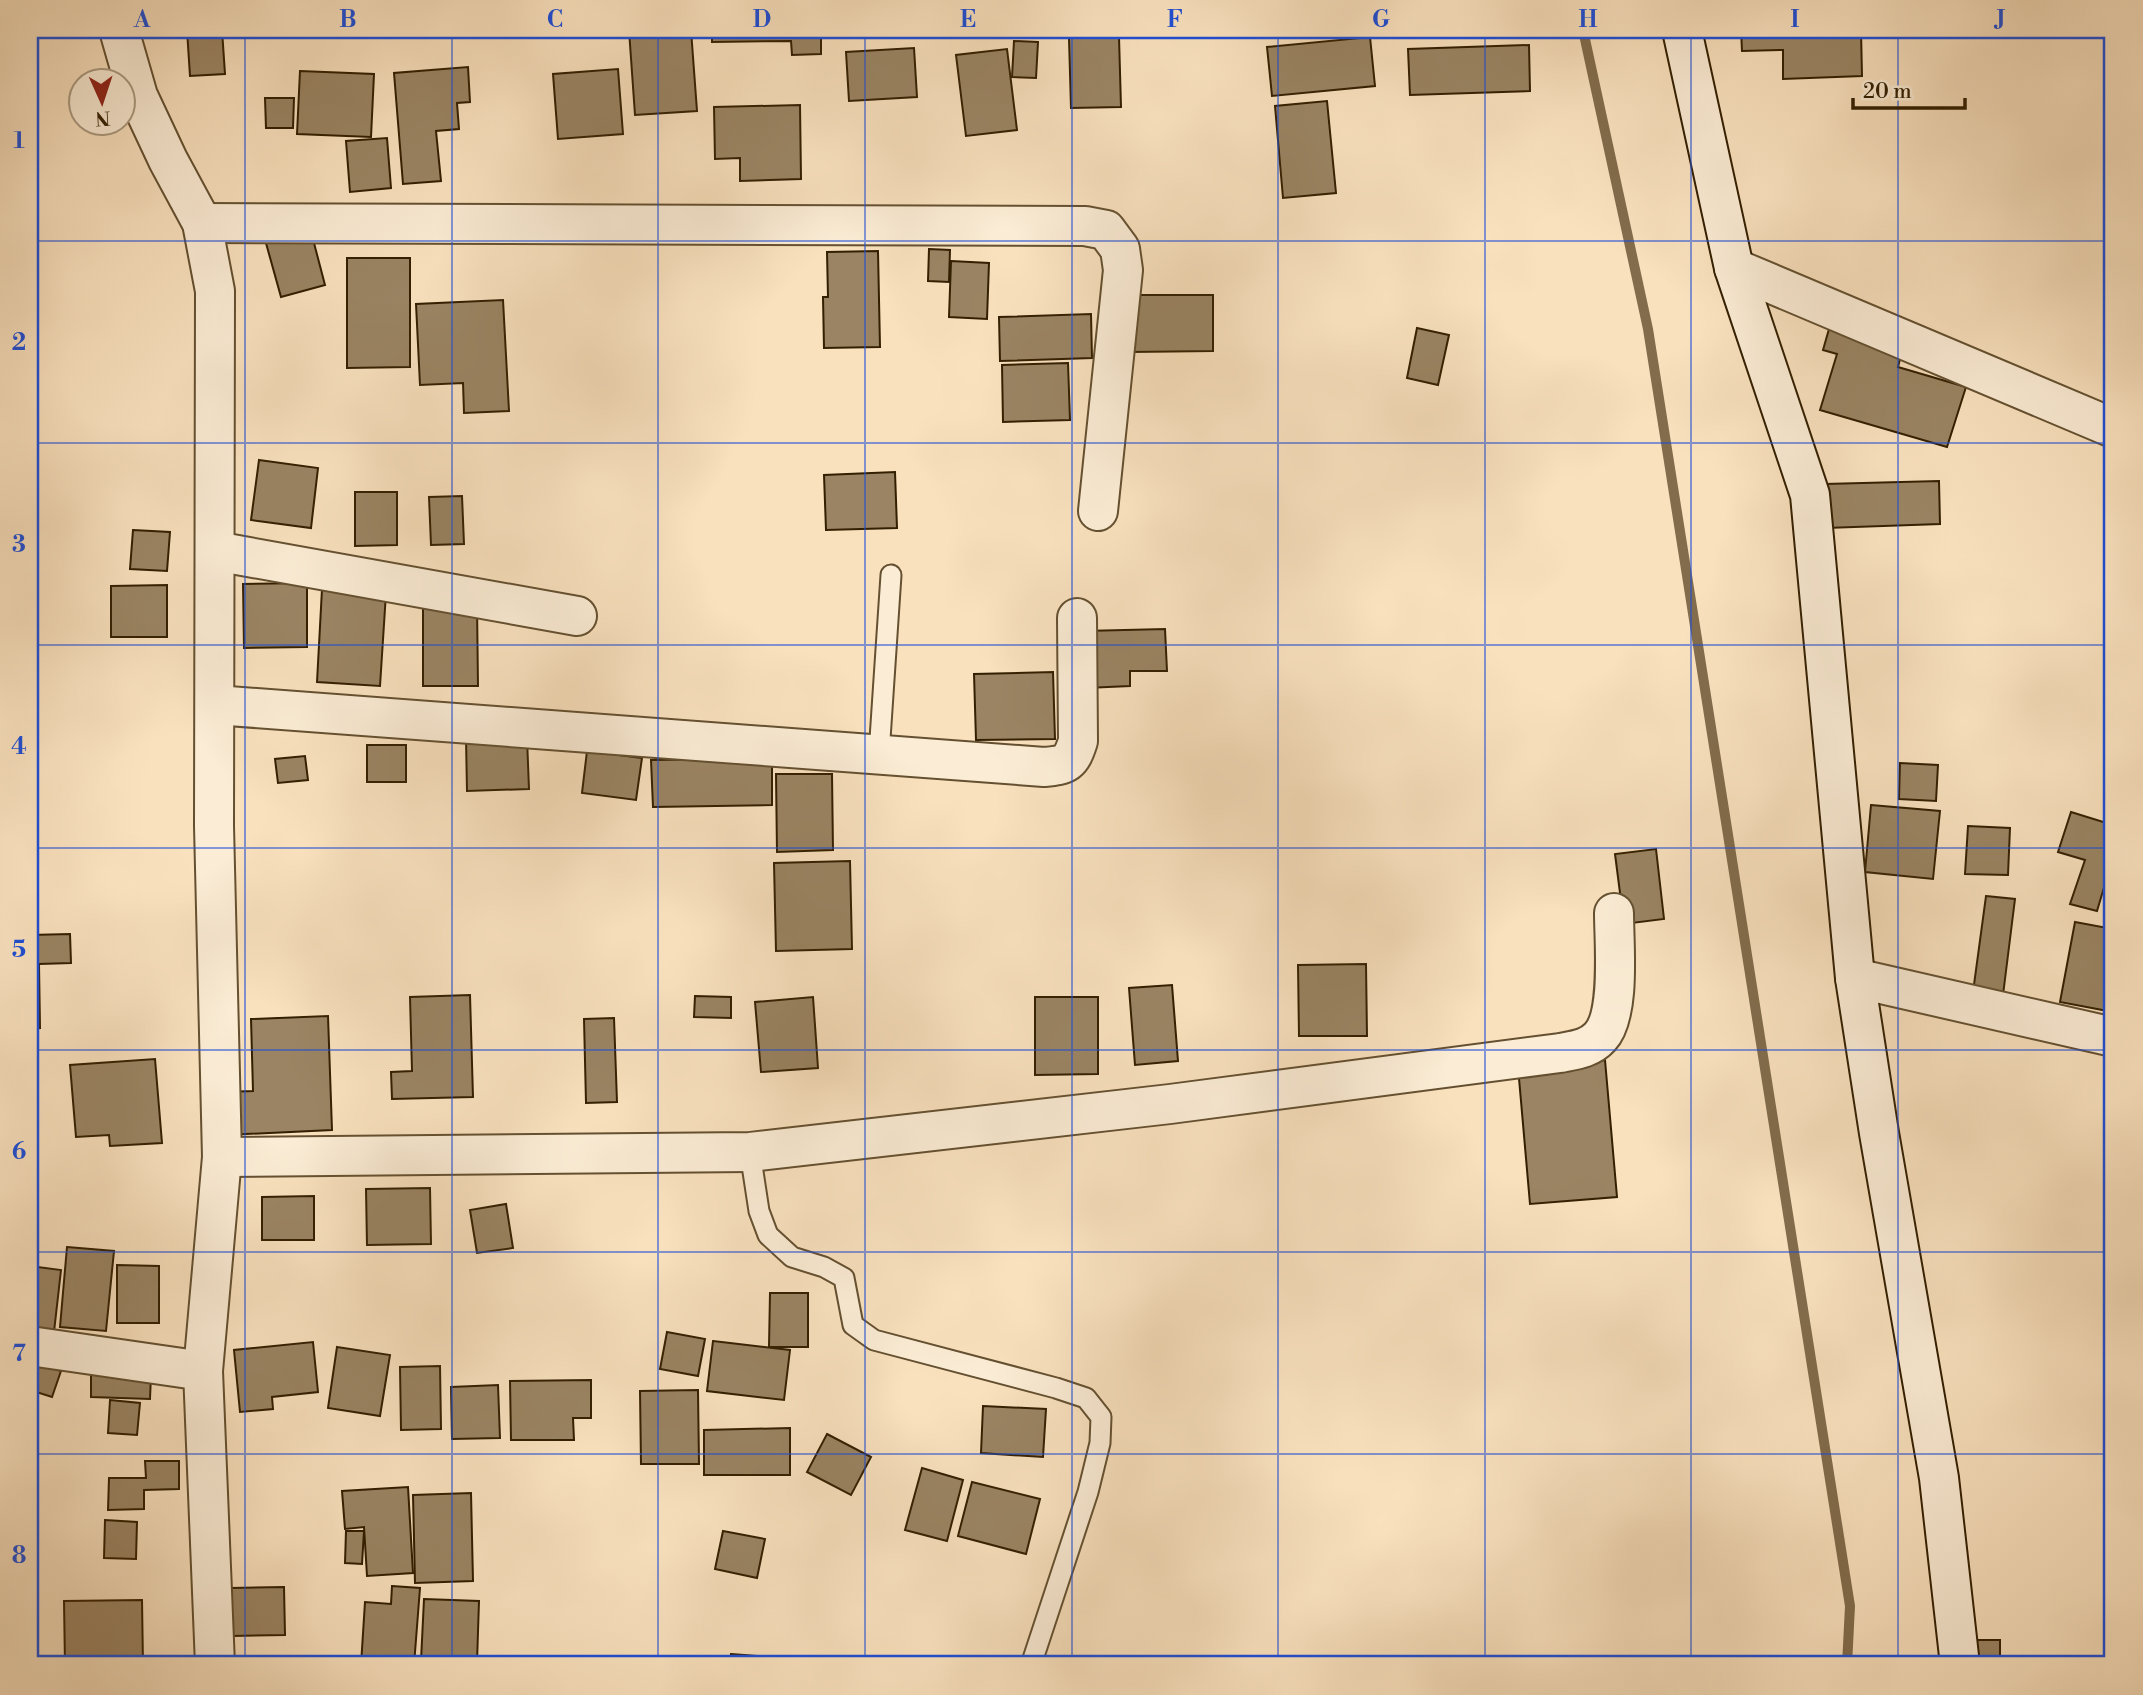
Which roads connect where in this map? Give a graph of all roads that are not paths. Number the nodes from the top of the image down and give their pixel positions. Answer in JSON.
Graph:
{"nodes":[{"id":1,"x":119,"y":30,"type":"edge"},
{"id":2,"x":1682,"y":30,"type":"edge"},
{"id":3,"x":202,"y":223,"type":"junction"},
{"id":4,"x":1734,"y":268,"type":"junction"},
{"id":5,"x":2113,"y":428,"type":"edge"},
{"id":6,"x":1098,"y":511,"type":"dead end"},
{"id":7,"x":215,"y":551,"type":"junction"},
{"id":8,"x":891,"y":575,"type":"dead end"},
{"id":9,"x":577,"y":616,"type":"dead end"},
{"id":10,"x":1077,"y":618,"type":"dead end"},
{"id":11,"x":215,"y":705,"type":"junction"},
{"id":12,"x":879,"y":754,"type":"junction"},
{"id":13,"x":1614,"y":913,"type":"dead end"},
{"id":14,"x":1855,"y":978,"type":"junction"},
{"id":15,"x":2113,"y":1037,"type":"edge"},
{"id":16,"x":750,"y":1152,"type":"junction"},
{"id":17,"x":222,"y":1157,"type":"junction"},
{"id":18,"x":30,"y":1346,"type":"edge"},
{"id":19,"x":203,"y":1371,"type":"junction"},
{"id":20,"x":215,"y":1665,"type":"edge"},
{"id":21,"x":1031,"y":1665,"type":"edge"},
{"id":22,"x":1960,"y":1665,"type":"edge"}],
"edges":[{"from":1,"to":3,"type":"street"},
{"from":2,"to":4,"type":"street"},
{"from":3,"to":6,"type":"street"},
{"from":3,"to":7,"type":"street"},
{"from":4,"to":5,"type":"street"},
{"from":4,"to":14,"type":"street"},
{"from":7,"to":9,"type":"street"},
{"from":7,"to":11,"type":"street"},
{"from":8,"to":12,"type":"lane"},
{"from":10,"to":12,"type":"street"},
{"from":11,"to":12,"type":"street"},
{"from":11,"to":17,"type":"street"},
{"from":13,"to":16,"type":"street"},
{"from":14,"to":15,"type":"street"},
{"from":14,"to":22,"type":"street"},
{"from":16,"to":17,"type":"street"},
{"from":16,"to":21,"type":"lane"},
{"from":17,"to":19,"type":"street"},
{"from":18,"to":19,"type":"street"},
{"from":19,"to":20,"type":"street"}]}
